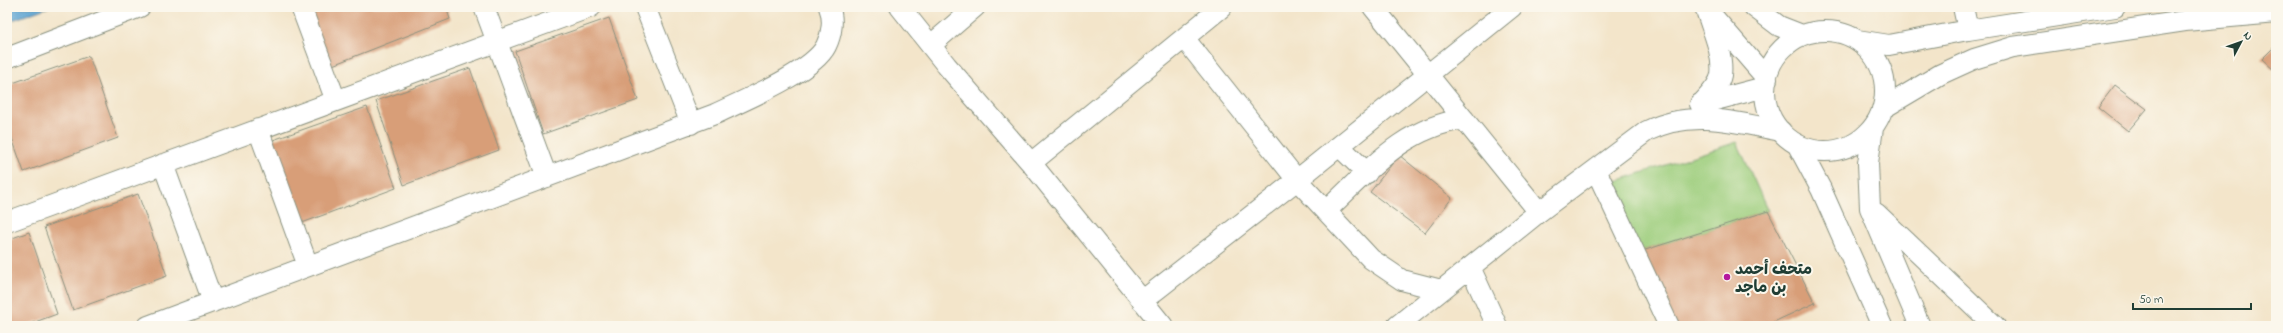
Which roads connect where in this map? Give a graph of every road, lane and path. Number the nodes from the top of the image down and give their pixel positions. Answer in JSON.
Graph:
{"nodes":[{"id":1,"x":140,"y":7,"type":"edge"},
{"id":2,"x":301,"y":7,"type":"edge"},
{"id":3,"x":484,"y":7,"type":"edge"},
{"id":4,"x":590,"y":7,"type":"edge"},
{"id":5,"x":646,"y":7,"type":"edge"},
{"id":6,"x":830,"y":7,"type":"edge"},
{"id":7,"x":900,"y":7,"type":"edge"},
{"id":8,"x":975,"y":7,"type":"edge"},
{"id":9,"x":1222,"y":7,"type":"edge"},
{"id":10,"x":1373,"y":7,"type":"edge"},
{"id":11,"x":1512,"y":7,"type":"edge"},
{"id":12,"x":1705,"y":7,"type":"edge"},
{"id":13,"x":1754,"y":7,"type":"edge"},
{"id":14,"x":1963,"y":7,"type":"edge"},
{"id":15,"x":2115,"y":7,"type":"edge"},
{"id":16,"x":2246,"y":7,"type":"edge"},
{"id":17,"x":2276,"y":13,"type":"edge"},
{"id":18,"x":2185,"y":21,"type":"junction"},
{"id":19,"x":1968,"y":30,"type":"junction"},
{"id":20,"x":1802,"y":35,"type":"junction"},
{"id":21,"x":1184,"y":38,"type":"junction"},
{"id":22,"x":1857,"y":40,"type":"junction"},
{"id":23,"x":496,"y":42,"type":"junction"},
{"id":24,"x":931,"y":45,"type":"junction"},
{"id":25,"x":7,"y":58,"type":"edge"},
{"id":26,"x":1427,"y":74,"type":"junction"},
{"id":27,"x":1766,"y":83,"type":"junction"},
{"id":28,"x":336,"y":100,"type":"junction"},
{"id":29,"x":1702,"y":103,"type":"junction"},
{"id":30,"x":1882,"y":109,"type":"junction"},
{"id":31,"x":1464,"y":119,"type":"junction"},
{"id":32,"x":1679,"y":119,"type":"junction"},
{"id":33,"x":691,"y":124,"type":"junction"},
{"id":34,"x":1873,"y":128,"type":"junction"},
{"id":35,"x":258,"y":129,"type":"junction"},
{"id":36,"x":1781,"y":131,"type":"junction"},
{"id":37,"x":1797,"y":144,"type":"junction"},
{"id":38,"x":1339,"y":146,"type":"junction"},
{"id":39,"x":1031,"y":163,"type":"junction"},
{"id":40,"x":163,"y":164,"type":"junction"},
{"id":41,"x":1596,"y":170,"type":"junction"},
{"id":42,"x":1367,"y":173,"type":"junction"},
{"id":43,"x":547,"y":177,"type":"junction"},
{"id":44,"x":1297,"y":180,"type":"junction"},
{"id":45,"x":1870,"y":208,"type":"junction"},
{"id":46,"x":1326,"y":211,"type":"junction"},
{"id":47,"x":1539,"y":212,"type":"junction"},
{"id":48,"x":7,"y":222,"type":"edge"},
{"id":49,"x":308,"y":266,"type":"junction"},
{"id":50,"x":1470,"y":267,"type":"junction"},
{"id":51,"x":1440,"y":290,"type":"junction"},
{"id":52,"x":1142,"y":301,"type":"junction"},
{"id":53,"x":213,"y":302,"type":"junction"},
{"id":54,"x":148,"y":326,"type":"edge"},
{"id":55,"x":1163,"y":326,"type":"edge"},
{"id":56,"x":1397,"y":326,"type":"edge"},
{"id":57,"x":1497,"y":326,"type":"edge"},
{"id":58,"x":1669,"y":326,"type":"edge"},
{"id":59,"x":1882,"y":326,"type":"edge"},
{"id":60,"x":1920,"y":326,"type":"edge"},
{"id":61,"x":1994,"y":326,"type":"edge"}],
"edges":[{"from":1,"to":25,"type":"street"},
{"from":2,"to":28,"type":"street"},
{"from":3,"to":23,"type":"street"},
{"from":4,"to":23,"type":"street"},
{"from":5,"to":33,"type":"street"},
{"from":6,"to":33,"type":"street"},
{"from":7,"to":24,"type":"street"},
{"from":8,"to":24,"type":"street"},
{"from":9,"to":21,"type":"street"},
{"from":10,"to":26,"type":"street"},
{"from":11,"to":26,"type":"street"},
{"from":12,"to":27,"type":"street"},
{"from":12,"to":29,"type":"street"},
{"from":13,"to":20,"type":"street"},
{"from":14,"to":19,"type":"street"},
{"from":15,"to":19,"type":"street"},
{"from":16,"to":18,"type":"street"},
{"from":17,"to":18,"type":"street"},
{"from":18,"to":30,"type":"street"},
{"from":19,"to":22,"type":"street"},
{"from":20,"to":22,"type":"street"},
{"from":20,"to":27,"type":"street"},
{"from":21,"to":39,"type":"street"},
{"from":21,"to":44,"type":"street"},
{"from":22,"to":30,"type":"street"},
{"from":23,"to":28,"type":"street"},
{"from":23,"to":43,"type":"street"},
{"from":24,"to":39,"type":"street"},
{"from":26,"to":31,"type":"street"},
{"from":26,"to":38,"type":"street"},
{"from":27,"to":29,"type":"street"},
{"from":27,"to":36,"type":"street"},
{"from":28,"to":35,"type":"street"},
{"from":29,"to":32,"type":"street"},
{"from":30,"to":34,"type":"street"},
{"from":31,"to":42,"type":"street"},
{"from":31,"to":47,"type":"street"},
{"from":32,"to":36,"type":"street"},
{"from":32,"to":41,"type":"street"},
{"from":33,"to":43,"type":"street"},
{"from":34,"to":37,"type":"street"},
{"from":34,"to":45,"type":"street"},
{"from":35,"to":40,"type":"street"},
{"from":35,"to":49,"type":"street"},
{"from":36,"to":37,"type":"street"},
{"from":37,"to":59,"type":"street"},
{"from":38,"to":42,"type":"street"},
{"from":38,"to":44,"type":"street"},
{"from":39,"to":52,"type":"street"},
{"from":40,"to":48,"type":"street"},
{"from":40,"to":53,"type":"street"},
{"from":41,"to":47,"type":"street"},
{"from":41,"to":58,"type":"street"},
{"from":42,"to":46,"type":"street"},
{"from":43,"to":49,"type":"street"},
{"from":44,"to":46,"type":"street"},
{"from":44,"to":52,"type":"street"},
{"from":45,"to":60,"type":"street"},
{"from":45,"to":61,"type":"street"},
{"from":46,"to":51,"type":"street"},
{"from":47,"to":50,"type":"street"},
{"from":49,"to":53,"type":"street"},
{"from":50,"to":51,"type":"street"},
{"from":50,"to":57,"type":"street"},
{"from":51,"to":56,"type":"street"},
{"from":52,"to":55,"type":"street"},
{"from":53,"to":54,"type":"street"}]}
